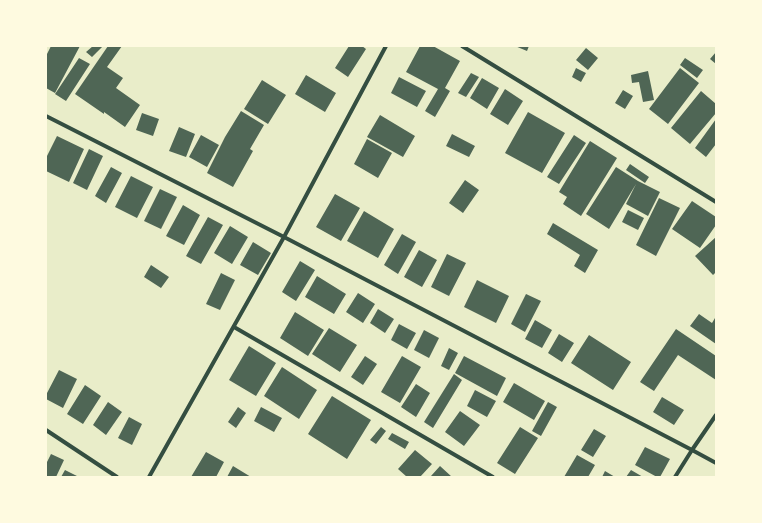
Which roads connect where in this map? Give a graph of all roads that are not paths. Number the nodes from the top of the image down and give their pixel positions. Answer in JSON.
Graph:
{"nodes":[{"id":1,"x":386,"y":46,"type":"edge"},
{"id":2,"x":462,"y":46,"type":"edge"},
{"id":3,"x":46,"y":116,"type":"edge"},
{"id":4,"x":716,"y":202,"type":"edge"},
{"id":5,"x":284,"y":236,"type":"junction"},
{"id":6,"x":234,"y":327,"type":"junction"},
{"id":7,"x":716,"y":415,"type":"edge"},
{"id":8,"x":46,"y":430,"type":"edge"},
{"id":9,"x":692,"y":450,"type":"junction"},
{"id":10,"x":716,"y":464,"type":"edge"},
{"id":11,"x":117,"y":477,"type":"edge"},
{"id":12,"x":149,"y":477,"type":"edge"},
{"id":13,"x":493,"y":477,"type":"edge"},
{"id":14,"x":676,"y":477,"type":"edge"}],
"edges":[{"from":1,"to":5,"type":"street"},
{"from":2,"to":4,"type":"street"},
{"from":3,"to":5,"type":"street"},
{"from":5,"to":6,"type":"street"},
{"from":5,"to":9,"type":"street"},
{"from":6,"to":12,"type":"street"},
{"from":6,"to":13,"type":"street"},
{"from":7,"to":9,"type":"street"},
{"from":8,"to":11,"type":"street"},
{"from":9,"to":10,"type":"street"},
{"from":9,"to":14,"type":"street"}]}
